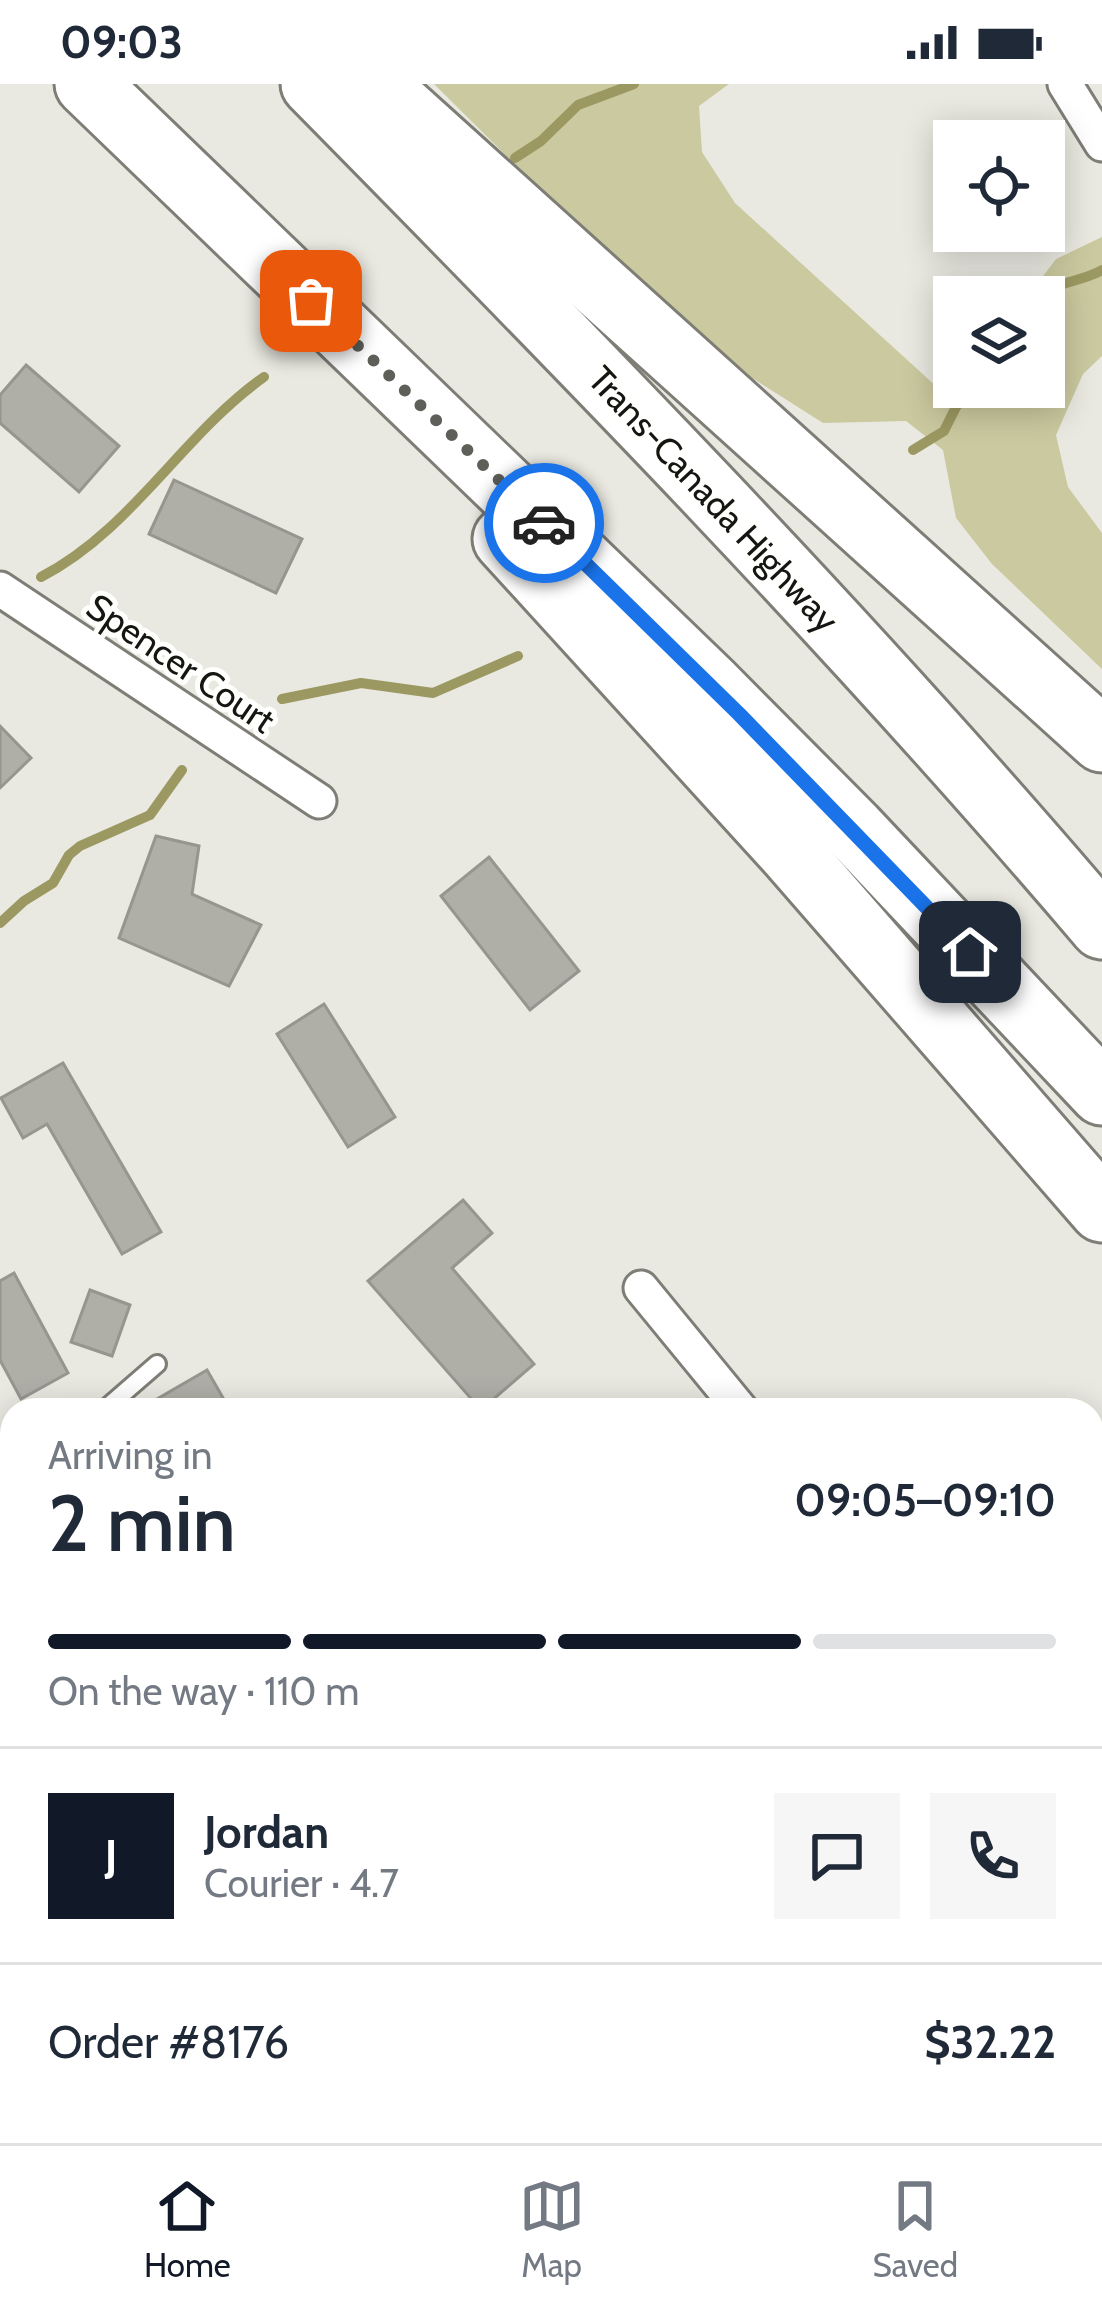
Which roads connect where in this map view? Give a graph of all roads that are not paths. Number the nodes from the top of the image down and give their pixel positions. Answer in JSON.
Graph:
{"nodes":[{"id":1,"x":87,"y":84,"type":"edge"},
{"id":2,"x":313,"y":84,"type":"edge"},
{"id":3,"x":375,"y":84,"type":"edge"},
{"id":4,"x":1065,"y":84,"type":"edge"},
{"id":5,"x":1102,"y":144,"type":"edge"},
{"id":6,"x":185,"y":178,"type":"junction"},
{"id":7,"x":0,"y":589,"type":"edge"},
{"id":8,"x":1102,"y":740,"type":"edge"},
{"id":9,"x":319,"y":802,"type":"dead end"},
{"id":10,"x":1102,"y":927,"type":"edge"},
{"id":11,"x":1102,"y":1093,"type":"edge"},
{"id":12,"x":1102,"y":1210,"type":"edge"},
{"id":13,"x":641,"y":1288,"type":"dead end"},
{"id":14,"x":157,"y":1364,"type":"dead end"},
{"id":15,"x":118,"y":1398,"type":"edge"},
{"id":16,"x":731,"y":1398,"type":"edge"}],
"edges":[{"from":1,"to":6,"type":"highway"},
{"from":2,"to":10,"type":"highway","name":"Trans-Canada Highway"},
{"from":3,"to":8,"type":"highway"},
{"from":4,"to":5,"type":"street"},
{"from":6,"to":11,"type":"highway"},
{"from":6,"to":12,"type":"highway"},
{"from":7,"to":9,"type":"street","name":"Spencer Court"},
{"from":13,"to":16,"type":"street"},
{"from":14,"to":15,"type":"lane"}]}
